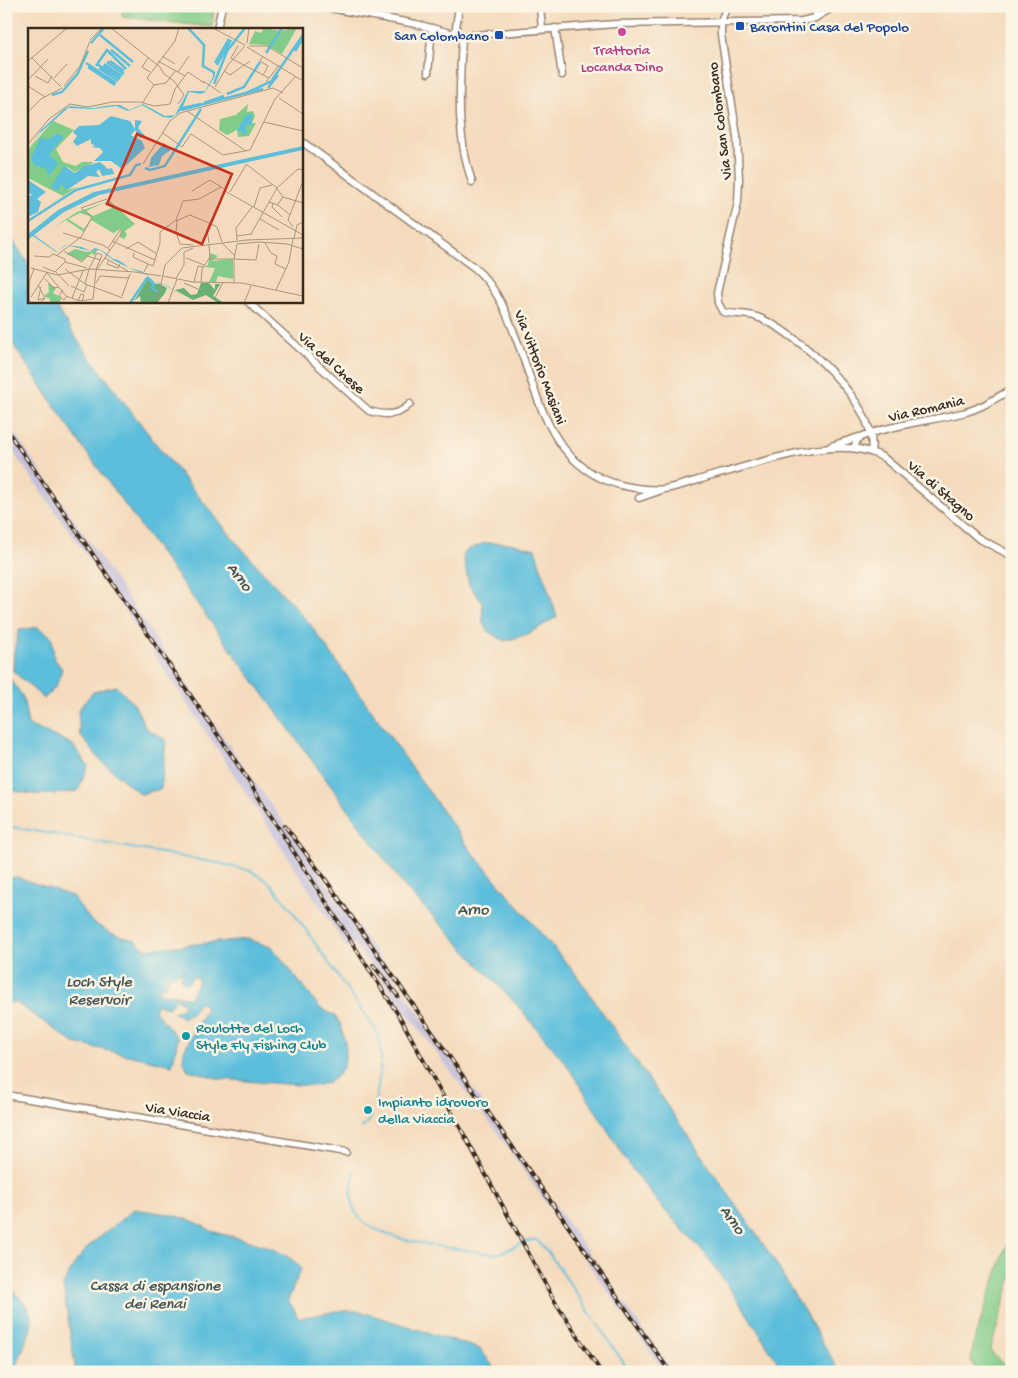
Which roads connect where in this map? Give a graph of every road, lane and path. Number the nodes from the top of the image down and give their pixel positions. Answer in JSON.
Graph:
{"nodes":[{"id":1,"x":222,"y":6,"type":"edge"},
{"id":2,"x":319,"y":6,"type":"edge"},
{"id":3,"x":459,"y":6,"type":"edge"},
{"id":4,"x":540,"y":6,"type":"edge"},
{"id":5,"x":727,"y":6,"type":"edge"},
{"id":6,"x":814,"y":6,"type":"edge"},
{"id":7,"x":835,"y":6,"type":"edge"},
{"id":8,"x":815,"y":18,"type":"junction"},
{"id":9,"x":722,"y":22,"type":"junction"},
{"id":10,"x":217,"y":28,"type":"edge"},
{"id":11,"x":432,"y":28,"type":"junction"},
{"id":12,"x":556,"y":28,"type":"junction"},
{"id":13,"x":542,"y":29,"type":"junction"},
{"id":14,"x":458,"y":35,"type":"junction"},
{"id":15,"x":428,"y":73,"type":"dead end"},
{"id":16,"x":562,"y":75,"type":"dead end"},
{"id":17,"x":302,"y":142,"type":"edge"},
{"id":18,"x":472,"y":182,"type":"dead end"},
{"id":19,"x":248,"y":302,"type":"edge"},
{"id":20,"x":1012,"y":389,"type":"edge"},
{"id":21,"x":410,"y":404,"type":"dead end"},
{"id":22,"x":866,"y":435,"type":"junction"},
{"id":23,"x":854,"y":448,"type":"junction"},
{"id":24,"x":818,"y":450,"type":"junction"},
{"id":25,"x":871,"y":451,"type":"junction"},
{"id":26,"x":664,"y":489,"type":"junction"},
{"id":27,"x":639,"y":498,"type":"dead end"},
{"id":28,"x":1012,"y":556,"type":"edge"},
{"id":29,"x":6,"y":1095,"type":"edge"},
{"id":30,"x":346,"y":1152,"type":"dead end"}],
"edges":[{"from":1,"to":10,"type":"street"},
{"from":2,"to":11,"type":"street"},
{"from":3,"to":14,"type":"street"},
{"from":4,"to":13,"type":"street"},
{"from":5,"to":9,"type":"street"},
{"from":6,"to":8,"type":"street"},
{"from":7,"to":8,"type":"street"},
{"from":8,"to":9,"type":"street"},
{"from":9,"to":12,"type":"street"},
{"from":9,"to":22,"type":"street","name":"Via San Colombano"},
{"from":11,"to":14,"type":"street"},
{"from":11,"to":15,"type":"street"},
{"from":12,"to":13,"type":"street"},
{"from":12,"to":16,"type":"street"},
{"from":13,"to":14,"type":"street"},
{"from":14,"to":18,"type":"street"},
{"from":17,"to":26,"type":"street","name":"Via Vittorio Masiani"},
{"from":19,"to":21,"type":"street","name":"Via del Chese"},
{"from":20,"to":22,"type":"street","name":"Via Romania"},
{"from":22,"to":23,"type":"street"},
{"from":22,"to":24,"type":"street"},
{"from":22,"to":25,"type":"street","name":"Via San Colombano"},
{"from":23,"to":24,"type":"street","name":"Via Vittorio Masiani"},
{"from":23,"to":25,"type":"street","name":"Via di Stagno"},
{"from":24,"to":26,"type":"street","name":"Via Vittorio Masiani"},
{"from":25,"to":28,"type":"street","name":"Via di Stagno"},
{"from":26,"to":27,"type":"street"},
{"from":29,"to":30,"type":"street","name":"Via Viaccia"}]}
